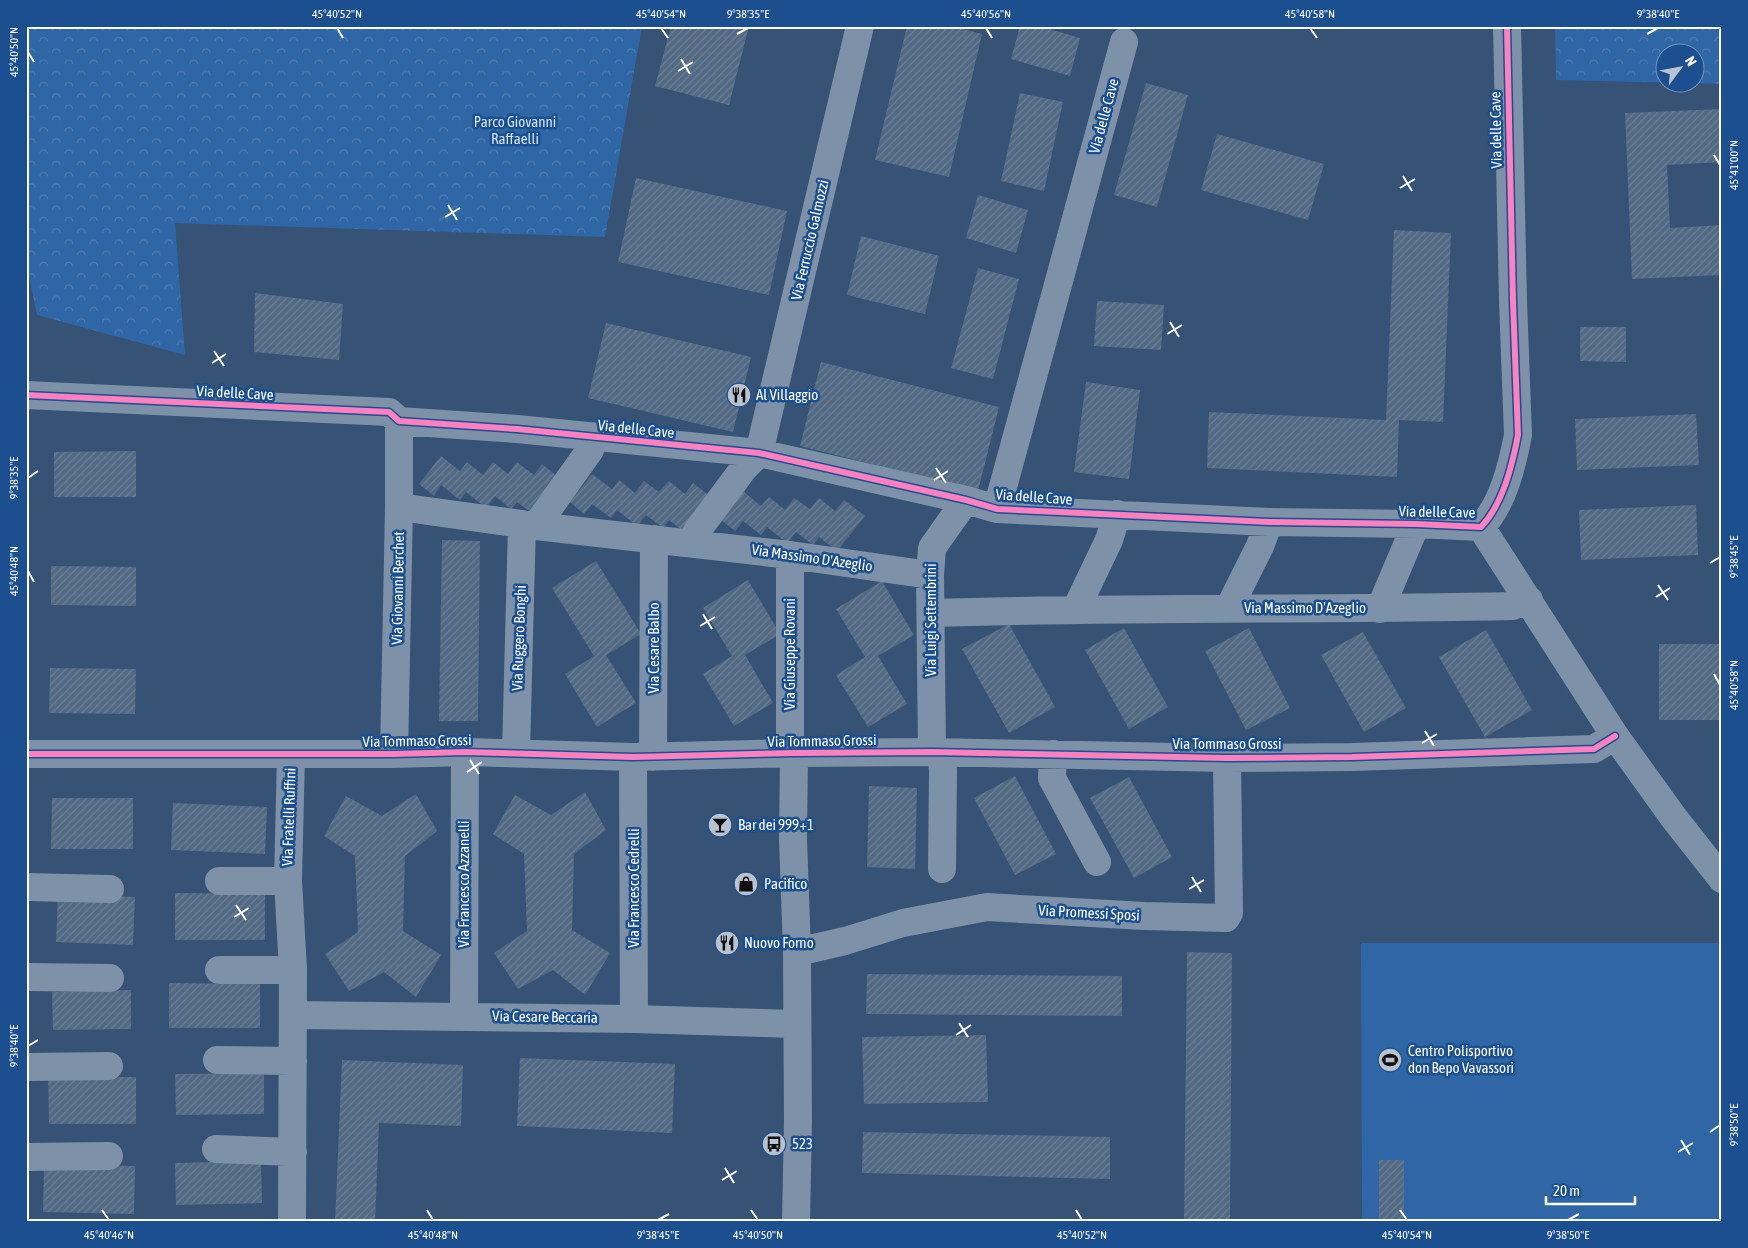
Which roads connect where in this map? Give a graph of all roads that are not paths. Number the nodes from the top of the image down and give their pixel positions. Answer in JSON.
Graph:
{"nodes":[{"id":1,"x":860,"y":26,"type":"edge"},
{"id":2,"x":1507,"y":26,"type":"edge"},
{"id":3,"x":1124,"y":42,"type":"dead end"},
{"id":4,"x":26,"y":396,"type":"edge"},
{"id":5,"x":399,"y":421,"type":"junction"},
{"id":6,"x":590,"y":450,"type":"dead end"},
{"id":7,"x":759,"y":453,"type":"junction"},
{"id":8,"x":966,"y":500,"type":"junction"},
{"id":9,"x":399,"y":507,"type":"junction"},
{"id":10,"x":997,"y":509,"type":"junction"},
{"id":11,"x":1117,"y":514,"type":"junction"},
{"id":12,"x":1269,"y":522,"type":"junction"},
{"id":13,"x":1416,"y":524,"type":"junction"},
{"id":14,"x":529,"y":525,"type":"junction"},
{"id":15,"x":1481,"y":527,"type":"junction"},
{"id":16,"x":654,"y":539,"type":"junction"},
{"id":17,"x":693,"y":543,"type":"junction"},
{"id":18,"x":790,"y":554,"type":"junction"},
{"id":19,"x":930,"y":575,"type":"junction"},
{"id":20,"x":1529,"y":600,"type":"junction"},
{"id":21,"x":1229,"y":608,"type":"junction"},
{"id":22,"x":1380,"y":608,"type":"junction"},
{"id":23,"x":1076,"y":609,"type":"junction"},
{"id":24,"x":931,"y":613,"type":"junction"},
{"id":25,"x":1614,"y":736,"type":"junction"},
{"id":26,"x":465,"y":752,"type":"junction"},
{"id":27,"x":516,"y":752,"type":"junction"},
{"id":28,"x":936,"y":752,"type":"junction"},
{"id":29,"x":792,"y":753,"type":"junction"},
{"id":30,"x":26,"y":754,"type":"edge"},
{"id":31,"x":291,"y":754,"type":"junction"},
{"id":32,"x":394,"y":754,"type":"junction"},
{"id":33,"x":1053,"y":754,"type":"junction"},
{"id":34,"x":643,"y":757,"type":"junction"},
{"id":35,"x":1227,"y":758,"type":"junction"},
{"id":36,"x":1097,"y":862,"type":"dead end"},
{"id":37,"x":942,"y":869,"type":"dead end"},
{"id":38,"x":1722,"y":879,"type":"edge"},
{"id":39,"x":219,"y":881,"type":"dead end"},
{"id":40,"x":288,"y":881,"type":"junction"},
{"id":41,"x":26,"y":887,"type":"edge"},
{"id":42,"x":110,"y":889,"type":"dead end"},
{"id":43,"x":796,"y":952,"type":"junction"},
{"id":44,"x":218,"y":970,"type":"dead end"},
{"id":45,"x":293,"y":970,"type":"junction"},
{"id":46,"x":26,"y":977,"type":"edge"},
{"id":47,"x":110,"y":978,"type":"dead end"},
{"id":48,"x":294,"y":1015,"type":"junction"},
{"id":49,"x":464,"y":1016,"type":"junction"},
{"id":50,"x":634,"y":1019,"type":"junction"},
{"id":51,"x":796,"y":1024,"type":"junction"},
{"id":52,"x":217,"y":1060,"type":"dead end"},
{"id":53,"x":293,"y":1061,"type":"junction"},
{"id":54,"x":109,"y":1066,"type":"dead end"},
{"id":55,"x":26,"y":1067,"type":"edge"},
{"id":56,"x":216,"y":1149,"type":"dead end"},
{"id":57,"x":293,"y":1152,"type":"junction"},
{"id":58,"x":109,"y":1156,"type":"dead end"},
{"id":59,"x":26,"y":1157,"type":"edge"},
{"id":60,"x":292,"y":1222,"type":"edge"},
{"id":61,"x":796,"y":1222,"type":"edge"}],
"edges":[{"from":1,"to":7,"type":"street","name":"Via Ferruccio Galmozzi"},
{"from":2,"to":15,"type":"street","name":"Via delle Cave"},
{"from":3,"to":10,"type":"street","name":"Via delle Cave"},
{"from":4,"to":5,"type":"street","name":"Via delle Cave"},
{"from":5,"to":7,"type":"street","name":"Via delle Cave"},
{"from":5,"to":9,"type":"street","name":"Via Giovanni Berchet"},
{"from":6,"to":14,"type":"street"},
{"from":7,"to":8,"type":"street","name":"Via delle Cave"},
{"from":7,"to":17,"type":"street"},
{"from":8,"to":10,"type":"street","name":"Via delle Cave"},
{"from":8,"to":19,"type":"street","name":"Via Luigi Settembrini"},
{"from":9,"to":14,"type":"street","name":"Via Massimo D'Azeglio"},
{"from":9,"to":32,"type":"street","name":"Via Giovanni Berchet"},
{"from":10,"to":11,"type":"street","name":"Via delle Cave"},
{"from":11,"to":12,"type":"street","name":"Via delle Cave"},
{"from":11,"to":23,"type":"street"},
{"from":12,"to":13,"type":"street","name":"Via delle Cave"},
{"from":12,"to":21,"type":"street","name":"Via Massimo D'Azeglio"},
{"from":13,"to":15,"type":"street","name":"Via delle Cave"},
{"from":13,"to":22,"type":"street","name":"Via Massimo D'Azeglio"},
{"from":14,"to":16,"type":"street","name":"Via Massimo D'Azeglio"},
{"from":14,"to":27,"type":"street","name":"Via Ruggero Bonghi"},
{"from":15,"to":20,"type":"street","name":"Via delle Cave"},
{"from":16,"to":17,"type":"street","name":"Via Massimo D'Azeglio"},
{"from":16,"to":34,"type":"street","name":"Via Cesare Balbo"},
{"from":17,"to":18,"type":"street","name":"Via Massimo D'Azeglio"},
{"from":18,"to":19,"type":"street","name":"Via Massimo D'Azeglio"},
{"from":18,"to":29,"type":"street","name":"Via Giuseppe Rovani"},
{"from":19,"to":24,"type":"street","name":"Via Luigi Settembrini"},
{"from":20,"to":22,"type":"street","name":"Via Massimo D'Azeglio"},
{"from":20,"to":25,"type":"street","name":"Via delle Cave"},
{"from":21,"to":22,"type":"street","name":"Via Massimo D'Azeglio"},
{"from":21,"to":23,"type":"street","name":"Via Massimo D'Azeglio"},
{"from":23,"to":24,"type":"street","name":"Via Massimo D'Azeglio"},
{"from":24,"to":28,"type":"street","name":"Via Luigi Settembrini"},
{"from":25,"to":35,"type":"street","name":"Via Tommaso Grossi"},
{"from":25,"to":38,"type":"street","name":"Via delle Cave"},
{"from":26,"to":27,"type":"street","name":"Via Tommaso Grossi"},
{"from":26,"to":32,"type":"street","name":"Via Tommaso Grossi"},
{"from":26,"to":49,"type":"street","name":"Via Francesco Azzanelli"},
{"from":27,"to":34,"type":"street","name":"Via Tommaso Grossi"},
{"from":28,"to":29,"type":"street","name":"Via Tommaso Grossi"},
{"from":28,"to":33,"type":"street","name":"Via Tommaso Grossi"},
{"from":28,"to":37,"type":"street"},
{"from":29,"to":34,"type":"street","name":"Via Tommaso Grossi"},
{"from":29,"to":43,"type":"street"},
{"from":30,"to":31,"type":"street","name":"Via Tommaso Grossi"},
{"from":31,"to":32,"type":"street","name":"Via Tommaso Grossi"},
{"from":31,"to":40,"type":"street","name":"Via Fratelli Ruffini"},
{"from":33,"to":35,"type":"street","name":"Via Tommaso Grossi"},
{"from":33,"to":36,"type":"street"},
{"from":34,"to":50,"type":"street","name":"Via Francesco Cedrelli"},
{"from":35,"to":43,"type":"street","name":"Via Promessi Sposi"},
{"from":39,"to":40,"type":"street","name":"Via Fratelli Ruffini"},
{"from":40,"to":45,"type":"street","name":"Via Fratelli Ruffini"},
{"from":41,"to":42,"type":"street"},
{"from":43,"to":51,"type":"street"},
{"from":44,"to":45,"type":"street"},
{"from":45,"to":48,"type":"street","name":"Via Fratelli Ruffini"},
{"from":46,"to":47,"type":"street"},
{"from":48,"to":49,"type":"street","name":"Via Cesare Beccaria"},
{"from":48,"to":53,"type":"street","name":"Via Fratelli Ruffini"},
{"from":49,"to":50,"type":"street","name":"Via Cesare Beccaria"},
{"from":50,"to":51,"type":"street","name":"Via Cesare Beccaria"},
{"from":51,"to":61,"type":"street"},
{"from":52,"to":53,"type":"street"},
{"from":53,"to":57,"type":"street","name":"Via Fratelli Ruffini"},
{"from":54,"to":55,"type":"street"},
{"from":56,"to":57,"type":"street"},
{"from":57,"to":60,"type":"street","name":"Via Fratelli Ruffini"},
{"from":58,"to":59,"type":"street"}]}
